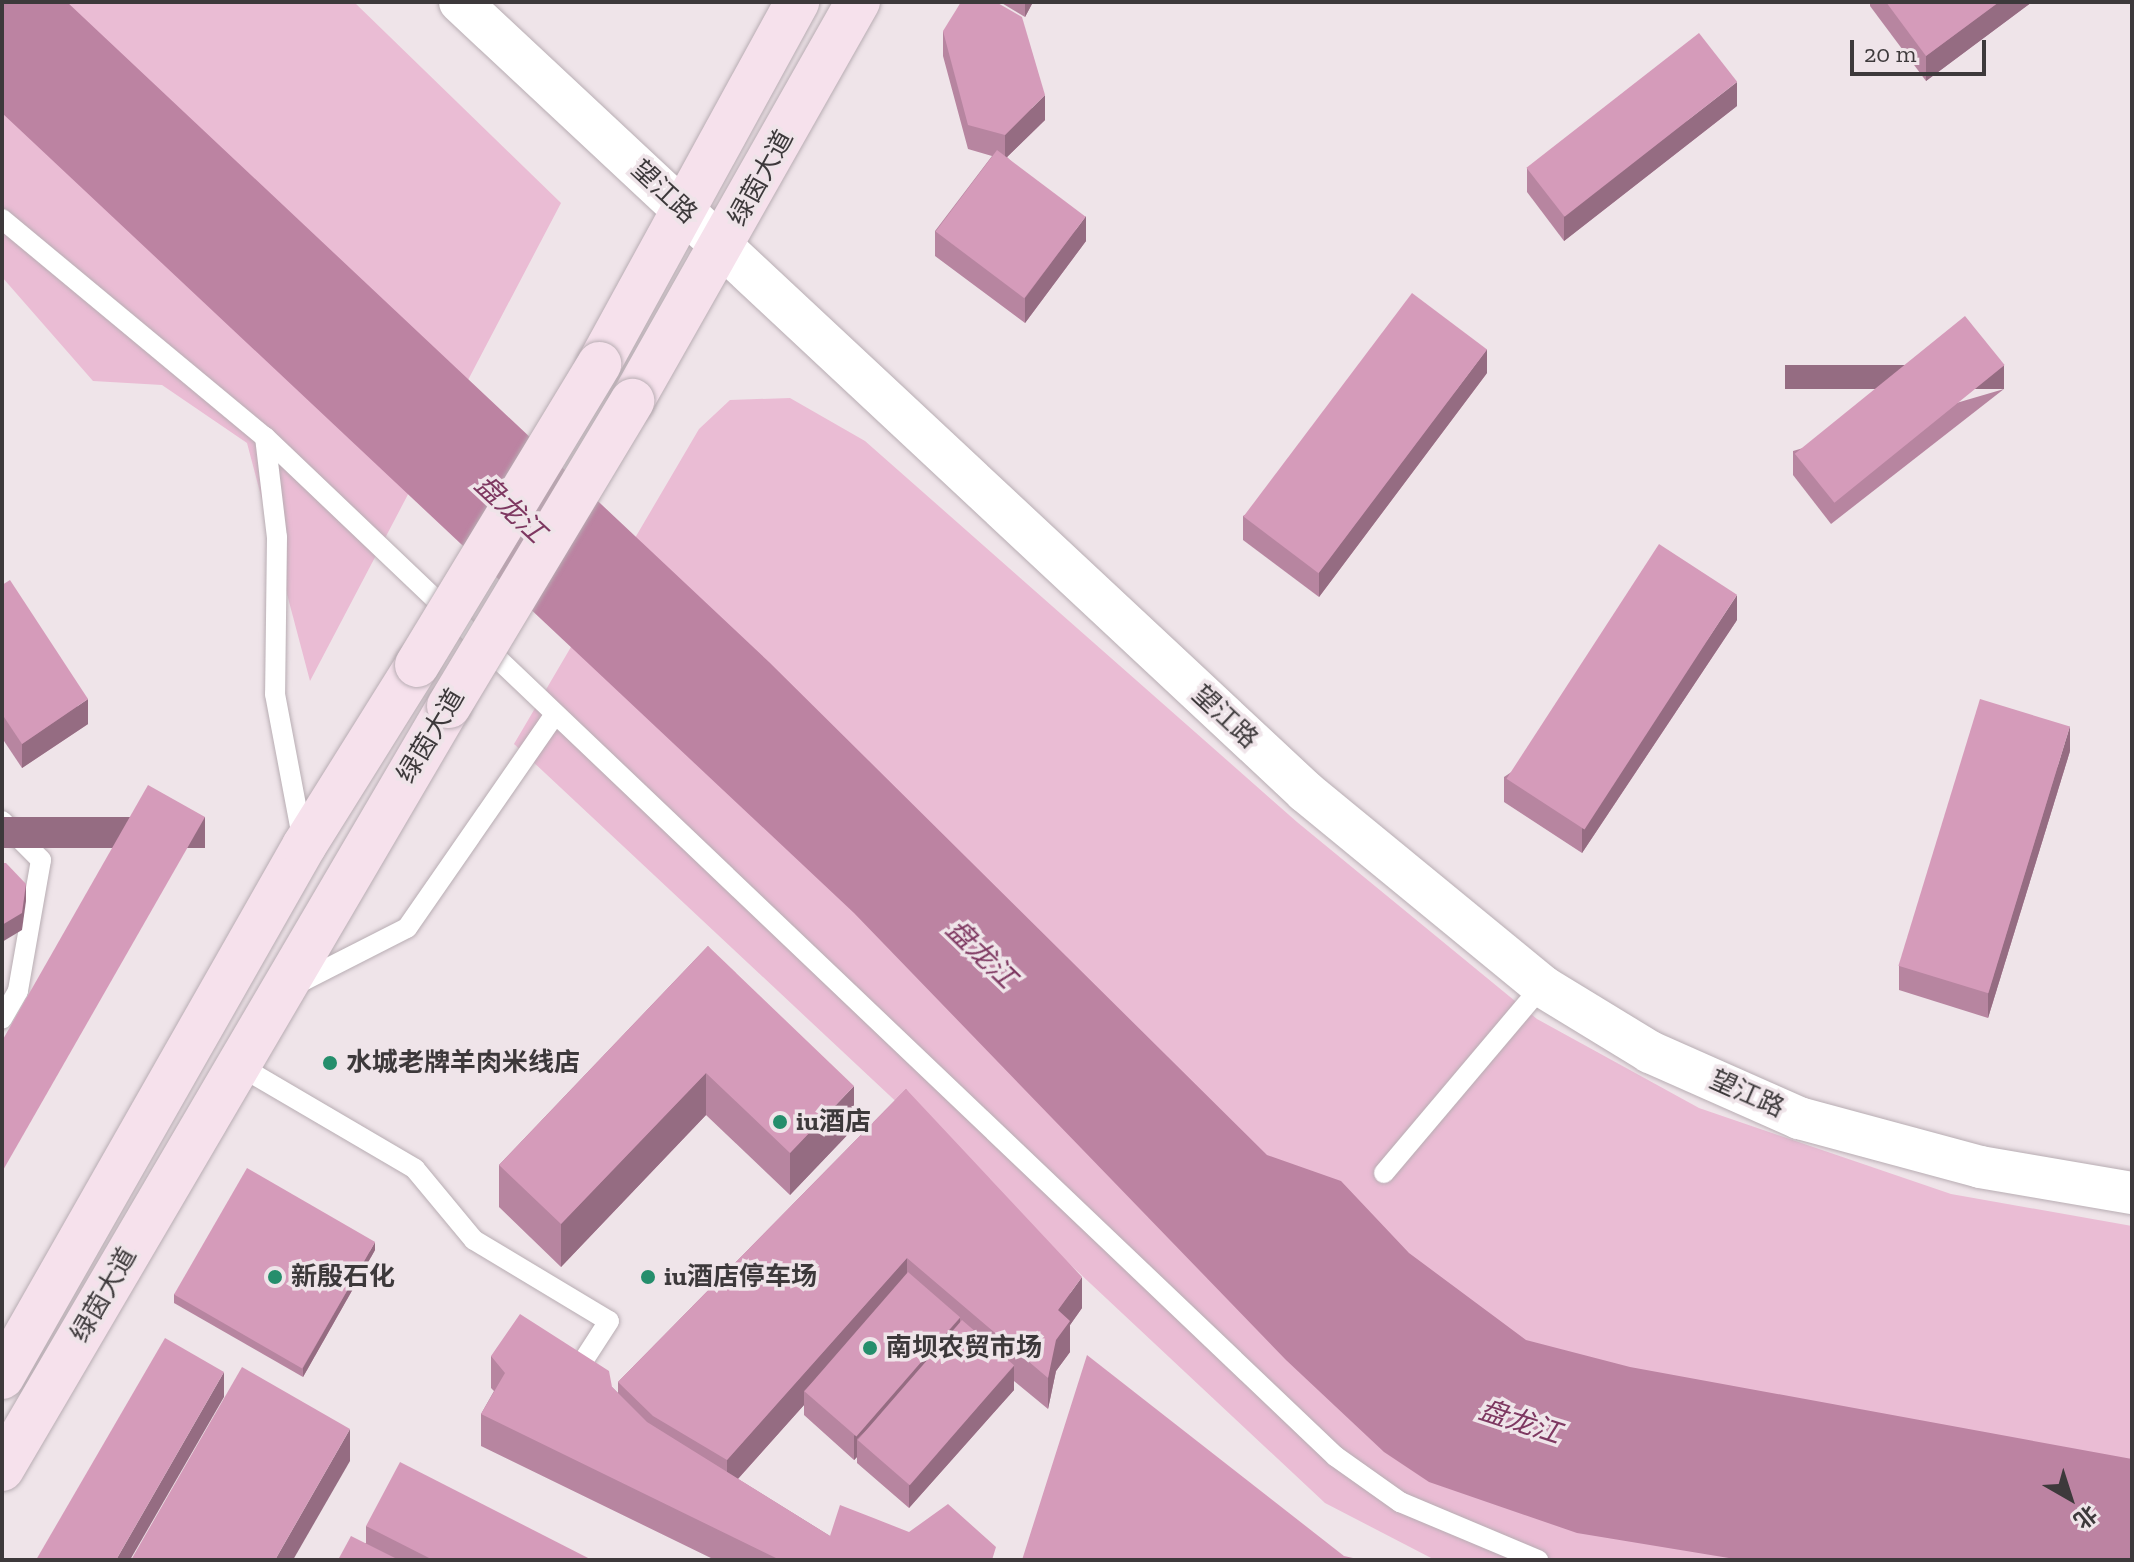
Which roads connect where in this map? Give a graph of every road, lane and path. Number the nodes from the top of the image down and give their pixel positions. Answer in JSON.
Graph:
{"nodes":[{"id":1,"x":460,"y":2,"type":"edge"},
{"id":2,"x":797,"y":2,"type":"edge"},
{"id":3,"x":858,"y":2,"type":"edge"},
{"id":4,"x":683,"y":210,"type":"junction"},
{"id":5,"x":2,"y":219,"type":"edge"},
{"id":6,"x":723,"y":247,"type":"junction"},
{"id":7,"x":265,"y":437,"type":"junction"},
{"id":8,"x":555,"y":714,"type":"junction"},
{"id":9,"x":2,"y":821,"type":"edge"},
{"id":10,"x":304,"y":846,"type":"junction"},
{"id":11,"x":1542,"y":986,"type":"junction"},
{"id":12,"x":280,"y":992,"type":"junction"},
{"id":13,"x":2,"y":1019,"type":"edge"},
{"id":14,"x":238,"y":1065,"type":"junction"},
{"id":15,"x":1384,"y":1173,"type":"dead end"},
{"id":16,"x":2132,"y":1193,"type":"edge"},
{"id":17,"x":578,"y":1369,"type":"edge"},
{"id":18,"x":2,"y":1377,"type":"edge"},
{"id":19,"x":2,"y":1469,"type":"edge"},
{"id":20,"x":1538,"y":1560,"type":"edge"}],
"edges":[{"from":1,"to":4,"type":"street","name":"望江路"},
{"from":2,"to":4,"type":"main road","name":"绿茵大道"},
{"from":3,"to":6,"type":"main road","name":"绿茵大道"},
{"from":4,"to":6,"type":"street","name":"望江路"},
{"from":4,"to":10,"type":"main road","name":"绿茵大道","bridge":true},
{"from":5,"to":7,"type":"lane"},
{"from":6,"to":11,"type":"street","name":"望江路"},
{"from":6,"to":12,"type":"main road","name":"绿茵大道","bridge":true},
{"from":7,"to":8,"type":"lane"},
{"from":7,"to":10,"type":"lane"},
{"from":8,"to":12,"type":"lane"},
{"from":8,"to":20,"type":"lane"},
{"from":9,"to":13,"type":"lane"},
{"from":10,"to":18,"type":"main road","name":"绿茵大道"},
{"from":11,"to":15,"type":"lane"},
{"from":11,"to":16,"type":"street","name":"望江路"},
{"from":12,"to":14,"type":"main road","name":"绿茵大道"},
{"from":14,"to":17,"type":"lane"},
{"from":14,"to":19,"type":"main road","name":"绿茵大道"}]}
